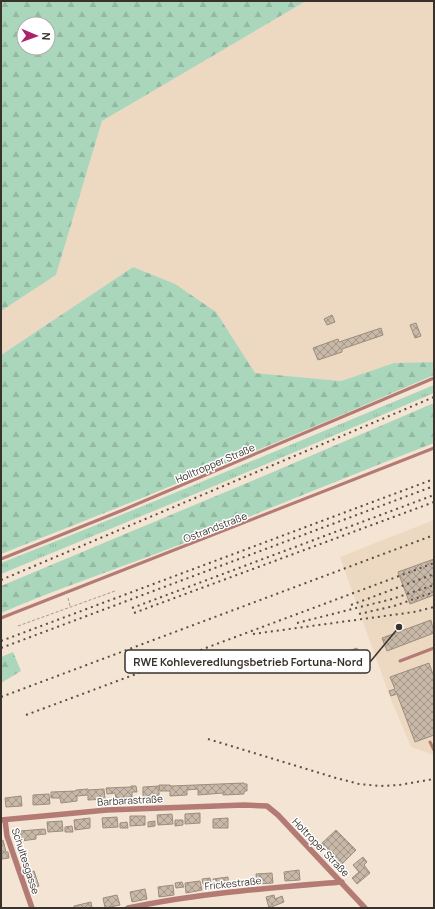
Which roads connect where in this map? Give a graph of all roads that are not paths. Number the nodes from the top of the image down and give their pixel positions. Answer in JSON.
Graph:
{"nodes":[{"id":1,"x":434,"y":378,"type":"edge"},
{"id":2,"x":434,"y":448,"type":"edge"},
{"id":3,"x":1,"y":559,"type":"edge"},
{"id":4,"x":1,"y":618,"type":"edge"},
{"id":5,"x":434,"y":648,"type":"edge"},
{"id":6,"x":400,"y":661,"type":"dead end"},
{"id":7,"x":430,"y":742,"type":"dead end"},
{"id":8,"x":434,"y":750,"type":"edge"},
{"id":9,"x":260,"y":805,"type":"joint"},
{"id":10,"x":3,"y":820,"type":"edge"},
{"id":11,"x":4,"y":836,"type":"edge"},
{"id":12,"x":342,"y":882,"type":"junction"},
{"id":13,"x":32,"y":908,"type":"edge"},
{"id":14,"x":128,"y":908,"type":"edge"},
{"id":15,"x":365,"y":908,"type":"edge"}],
"edges":[{"from":1,"to":3,"type":"lane","name":"Holltropper Straße"},
{"from":2,"to":4,"type":"lane","name":"Ostrandstraße"},
{"from":5,"to":6,"type":"lane"},
{"from":7,"to":8,"type":"lane"},
{"from":9,"to":10,"type":"street","name":"Barbarastraße"},
{"from":9,"to":12,"type":"street","name":"Holtroper Straße"},
{"from":10,"to":11,"type":"street","name":"Schultesgasse"},
{"from":11,"to":13,"type":"street","name":"Schultesgasse"},
{"from":12,"to":14,"type":"street","name":"Frickestraße"},
{"from":12,"to":15,"type":"street","name":"Holtroper Straße"}]}
